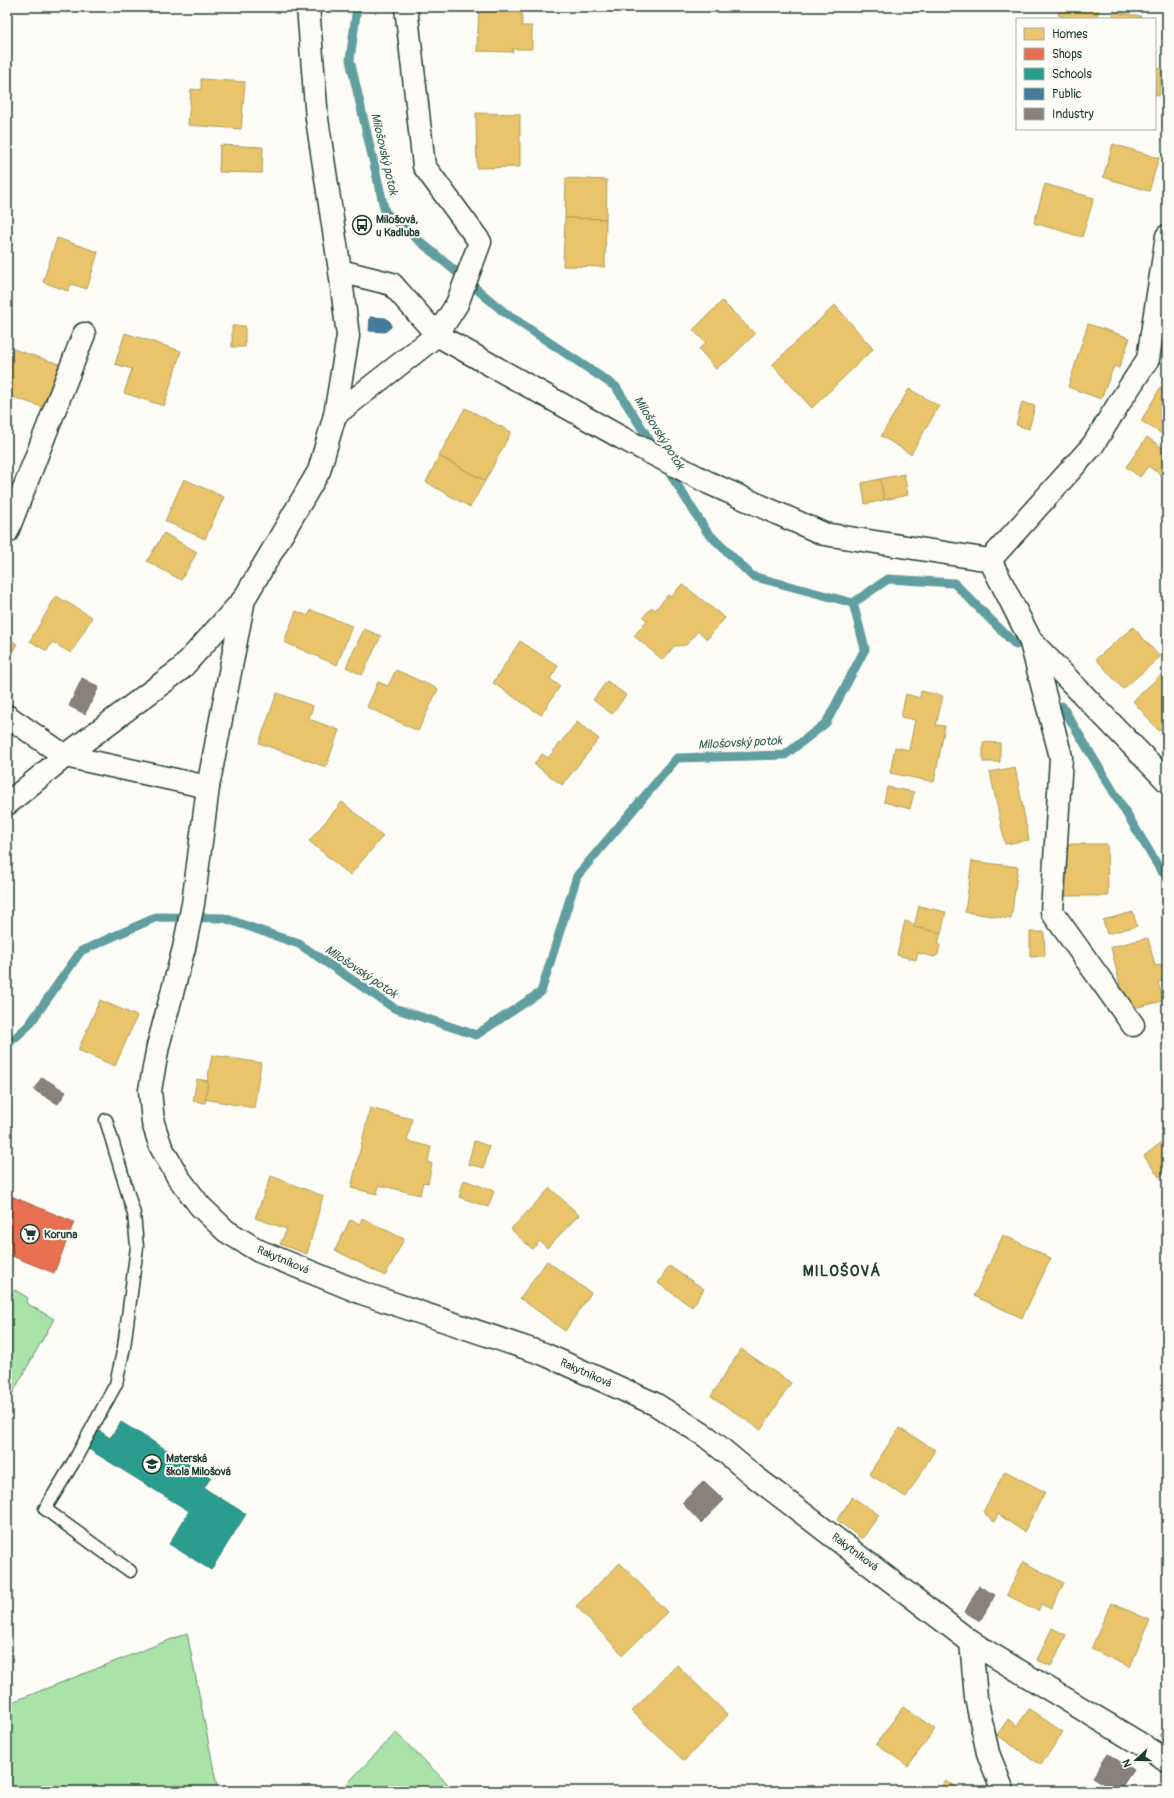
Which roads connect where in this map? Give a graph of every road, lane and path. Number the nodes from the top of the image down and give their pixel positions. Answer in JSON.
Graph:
{"nodes":[{"id":1,"x":308,"y":7,"type":"edge"},
{"id":2,"x":406,"y":7,"type":"edge"},
{"id":3,"x":1167,"y":236,"type":"edge"},
{"id":4,"x":340,"y":271,"type":"junction"},
{"id":5,"x":84,"y":334,"type":"dead end"},
{"id":6,"x":437,"y":334,"type":"junction"},
{"id":7,"x":335,"y":416,"type":"junction"},
{"id":8,"x":7,"y":532,"type":"edge"},
{"id":9,"x":990,"y":560,"type":"junction"},
{"id":10,"x":244,"y":599,"type":"junction"},
{"id":11,"x":1030,"y":639,"type":"junction"},
{"id":12,"x":7,"y":716,"type":"edge"},
{"id":13,"x":65,"y":756,"type":"junction"},
{"id":14,"x":1167,"y":781,"type":"edge"},
{"id":15,"x":208,"y":787,"type":"junction"},
{"id":16,"x":7,"y":804,"type":"edge"},
{"id":17,"x":1133,"y":1025,"type":"dead end"},
{"id":18,"x":106,"y":1120,"type":"dead end"},
{"id":19,"x":130,"y":1571,"type":"dead end"},
{"id":20,"x":971,"y":1642,"type":"junction"},
{"id":21,"x":1167,"y":1760,"type":"edge"},
{"id":22,"x":1003,"y":1791,"type":"edge"}],
"edges":[{"from":1,"to":4,"type":"street"},
{"from":2,"to":6,"type":"street"},
{"from":3,"to":9,"type":"street"},
{"from":4,"to":6,"type":"street"},
{"from":4,"to":7,"type":"street"},
{"from":5,"to":8,"type":"street"},
{"from":6,"to":7,"type":"street"},
{"from":6,"to":9,"type":"street"},
{"from":7,"to":10,"type":"street"},
{"from":9,"to":11,"type":"street"},
{"from":10,"to":13,"type":"street"},
{"from":10,"to":15,"type":"street","name":"Rakytníková"},
{"from":11,"to":14,"type":"street"},
{"from":11,"to":17,"type":"street"},
{"from":12,"to":13,"type":"street"},
{"from":13,"to":15,"type":"street"},
{"from":13,"to":16,"type":"street"},
{"from":15,"to":20,"type":"street","name":"Rakytníková"},
{"from":18,"to":19,"type":"lane"},
{"from":20,"to":21,"type":"street","name":"Rakytníková"},
{"from":20,"to":22,"type":"street"}]}
